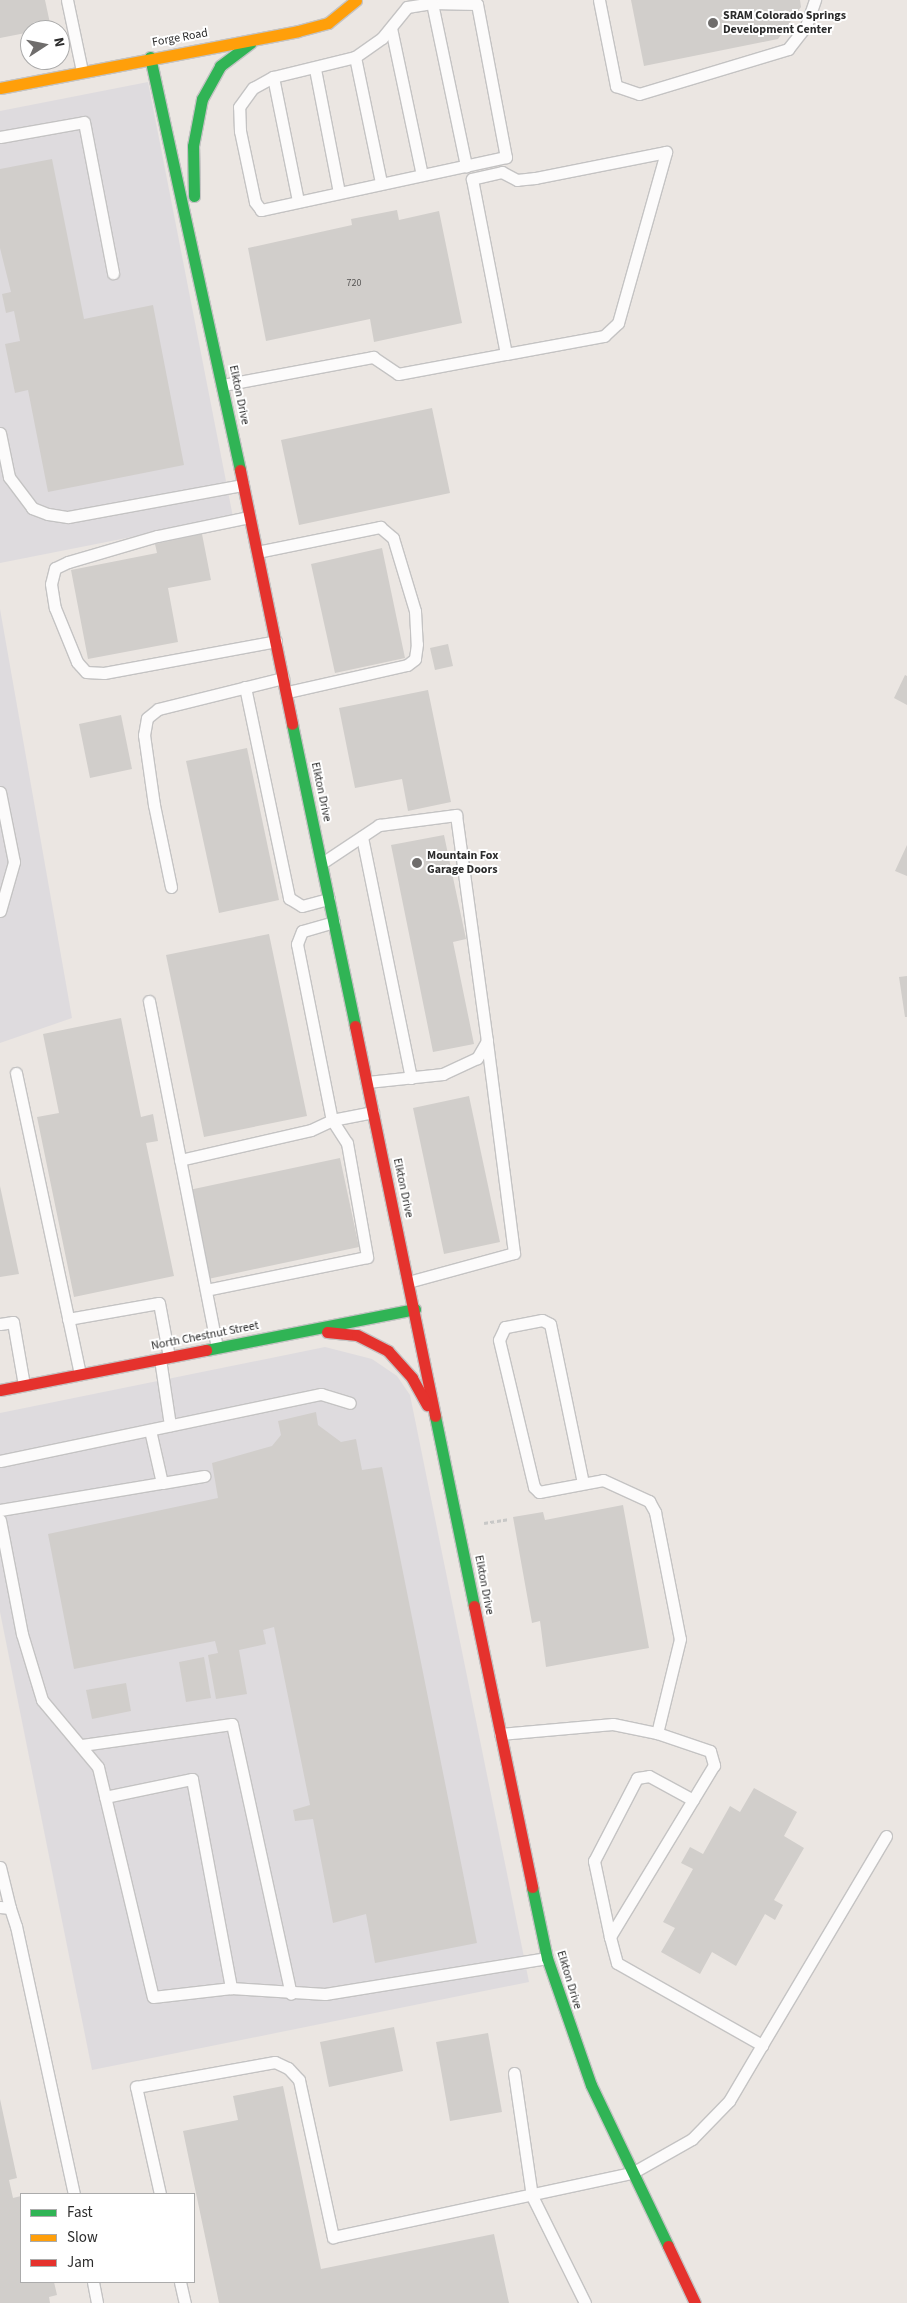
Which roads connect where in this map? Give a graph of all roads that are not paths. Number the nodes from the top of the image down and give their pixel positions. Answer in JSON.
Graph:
{"nodes":[{"id":1,"x":67,"y":0,"type":"edge"},
{"id":2,"x":356,"y":0,"type":"edge"},
{"id":3,"x":599,"y":0,"type":"edge"},
{"id":4,"x":815,"y":0,"type":"edge"},
{"id":5,"x":455,"y":2,"type":"edge"},
{"id":6,"x":432,"y":3,"type":"junction"},
{"id":7,"x":391,"y":28,"type":"junction"},
{"id":8,"x":256,"y":39,"type":"junction"},
{"id":9,"x":355,"y":57,"type":"junction"},
{"id":10,"x":150,"y":58,"type":"junction"},
{"id":11,"x":315,"y":69,"type":"junction"},
{"id":12,"x":82,"y":71,"type":"junction"},
{"id":13,"x":273,"y":78,"type":"junction"},
{"id":14,"x":0,"y":88,"type":"edge"},
{"id":15,"x":0,"y":137,"type":"edge"},
{"id":16,"x":466,"y":166,"type":"junction"},
{"id":17,"x":422,"y":175,"type":"junction"},
{"id":18,"x":381,"y":183,"type":"junction"},
{"id":19,"x":339,"y":192,"type":"junction"},
{"id":20,"x":298,"y":201,"type":"junction"},
{"id":21,"x":113,"y":273,"type":"dead end"},
{"id":22,"x":204,"y":295,"type":"junction"},
{"id":23,"x":506,"y":354,"type":"junction"},
{"id":24,"x":223,"y":385,"type":"junction"},
{"id":25,"x":0,"y":433,"type":"edge"},
{"id":26,"x":244,"y":485,"type":"junction"},
{"id":27,"x":250,"y":517,"type":"junction"},
{"id":28,"x":257,"y":552,"type":"junction"},
{"id":29,"x":276,"y":640,"type":"junction"},
{"id":30,"x":283,"y":678,"type":"junction"},
{"id":31,"x":245,"y":687,"type":"junction"},
{"id":32,"x":286,"y":692,"type":"junction"},
{"id":33,"x":0,"y":792,"type":"edge"},
{"id":34,"x":362,"y":837,"type":"junction"},
{"id":35,"x":322,"y":863,"type":"junction"},
{"id":36,"x":172,"y":886,"type":"dead end"},
{"id":37,"x":329,"y":899,"type":"junction"},
{"id":38,"x":0,"y":911,"type":"edge"},
{"id":39,"x":334,"y":922,"type":"junction"},
{"id":40,"x":149,"y":1001,"type":"dead end"},
{"id":41,"x":487,"y":1041,"type":"junction"},
{"id":42,"x":16,"y":1073,"type":"dead end"},
{"id":43,"x":411,"y":1078,"type":"junction"},
{"id":44,"x":367,"y":1082,"type":"junction"},
{"id":45,"x":374,"y":1112,"type":"junction"},
{"id":46,"x":332,"y":1120,"type":"junction"},
{"id":47,"x":180,"y":1160,"type":"junction"},
{"id":48,"x":408,"y":1282,"type":"junction"},
{"id":49,"x":206,"y":1290,"type":"junction"},
{"id":50,"x":415,"y":1309,"type":"junction"},
{"id":51,"x":68,"y":1319,"type":"junction"},
{"id":52,"x":0,"y":1324,"type":"edge"},
{"id":53,"x":288,"y":1334,"type":"junction"},
{"id":54,"x":217,"y":1348,"type":"junction"},
{"id":55,"x":164,"y":1358,"type":"junction"},
{"id":56,"x":80,"y":1374,"type":"junction"},
{"id":57,"x":24,"y":1386,"type":"junction"},
{"id":58,"x":0,"y":1390,"type":"edge"},
{"id":59,"x":350,"y":1403,"type":"dead end"},
{"id":60,"x":170,"y":1425,"type":"junction"},
{"id":61,"x":150,"y":1430,"type":"junction"},
{"id":62,"x":440,"y":1437,"type":"junction"},
{"id":63,"x":0,"y":1461,"type":"edge"},
{"id":64,"x":204,"y":1476,"type":"dead end"},
{"id":65,"x":162,"y":1483,"type":"junction"},
{"id":66,"x":583,"y":1483,"type":"junction"},
{"id":67,"x":0,"y":1510,"type":"edge"},
{"id":68,"x":0,"y":1520,"type":"edge"},
{"id":69,"x":657,"y":1732,"type":"junction"},
{"id":70,"x":500,"y":1734,"type":"junction"},
{"id":71,"x":82,"y":1745,"type":"junction"},
{"id":72,"x":105,"y":1797,"type":"junction"},
{"id":73,"x":693,"y":1800,"type":"junction"},
{"id":74,"x":886,"y":1836,"type":"dead end"},
{"id":75,"x":0,"y":1866,"type":"edge"},
{"id":76,"x":5,"y":1907,"type":"edge"},
{"id":77,"x":610,"y":1937,"type":"junction"},
{"id":78,"x":547,"y":1958,"type":"junction"},
{"id":79,"x":231,"y":1988,"type":"junction"},
{"id":80,"x":291,"y":1994,"type":"junction"},
{"id":81,"x":762,"y":2046,"type":"junction"},
{"id":82,"x":514,"y":2073,"type":"dead end"},
{"id":83,"x":632,"y":2173,"type":"junction"},
{"id":84,"x":74,"y":2193,"type":"edge"},
{"id":85,"x":160,"y":2193,"type":"edge"},
{"id":86,"x":532,"y":2196,"type":"junction"},
{"id":87,"x":92,"y":2283,"type":"edge"},
{"id":88,"x":180,"y":2283,"type":"edge"},
{"id":89,"x":97,"y":2303,"type":"edge"},
{"id":90,"x":184,"y":2303,"type":"edge"},
{"id":91,"x":585,"y":2303,"type":"edge"},
{"id":92,"x":695,"y":2303,"type":"edge"}],
"edges":[{"from":1,"to":12,"type":"lane"},
{"from":2,"to":8,"type":"street","name":"Forge Road"},
{"from":3,"to":4,"type":"lane"},
{"from":5,"to":6,"type":"lane"},
{"from":5,"to":16,"type":"lane"},
{"from":6,"to":7,"type":"lane"},
{"from":6,"to":16,"type":"lane"},
{"from":7,"to":9,"type":"lane"},
{"from":7,"to":17,"type":"lane"},
{"from":8,"to":10,"type":"street","name":"Forge Road"},
{"from":8,"to":22,"type":"street"},
{"from":9,"to":11,"type":"lane"},
{"from":9,"to":18,"type":"lane"},
{"from":10,"to":12,"type":"street","name":"Forge Road"},
{"from":10,"to":22,"type":"street","name":"Elkton Drive"},
{"from":11,"to":13,"type":"lane"},
{"from":11,"to":19,"type":"lane"},
{"from":12,"to":14,"type":"street","name":"Forge Road"},
{"from":13,"to":20,"type":"lane"},
{"from":13,"to":20,"type":"lane"},
{"from":15,"to":21,"type":"lane"},
{"from":16,"to":17,"type":"lane"},
{"from":17,"to":18,"type":"lane"},
{"from":18,"to":19,"type":"lane"},
{"from":19,"to":20,"type":"lane"},
{"from":22,"to":24,"type":"street","name":"Elkton Drive"},
{"from":23,"to":23,"type":"lane"},
{"from":23,"to":24,"type":"lane"},
{"from":24,"to":26,"type":"street","name":"Elkton Drive"},
{"from":25,"to":26,"type":"lane"},
{"from":26,"to":27,"type":"street","name":"Elkton Drive"},
{"from":27,"to":28,"type":"street","name":"Elkton Drive"},
{"from":27,"to":29,"type":"lane"},
{"from":28,"to":29,"type":"street","name":"Elkton Drive"},
{"from":28,"to":32,"type":"lane"},
{"from":29,"to":30,"type":"street","name":"Elkton Drive"},
{"from":30,"to":31,"type":"lane"},
{"from":30,"to":32,"type":"street","name":"Elkton Drive"},
{"from":31,"to":36,"type":"lane"},
{"from":31,"to":37,"type":"lane"},
{"from":32,"to":35,"type":"street","name":"Elkton Drive"},
{"from":33,"to":38,"type":"lane"},
{"from":34,"to":35,"type":"lane"},
{"from":34,"to":41,"type":"lane"},
{"from":34,"to":43,"type":"lane"},
{"from":35,"to":37,"type":"street","name":"Elkton Drive"},
{"from":37,"to":39,"type":"street","name":"Elkton Drive"},
{"from":39,"to":44,"type":"street","name":"Elkton Drive"},
{"from":39,"to":46,"type":"lane"},
{"from":40,"to":47,"type":"lane"},
{"from":41,"to":43,"type":"lane"},
{"from":41,"to":48,"type":"lane"},
{"from":42,"to":51,"type":"lane"},
{"from":43,"to":44,"type":"lane"},
{"from":44,"to":45,"type":"street","name":"Elkton Drive"},
{"from":45,"to":46,"type":"lane"},
{"from":45,"to":48,"type":"street","name":"Elkton Drive"},
{"from":46,"to":47,"type":"lane"},
{"from":46,"to":49,"type":"lane"},
{"from":47,"to":49,"type":"lane"},
{"from":48,"to":50,"type":"street","name":"Elkton Drive"},
{"from":49,"to":54,"type":"lane"},
{"from":50,"to":53,"type":"street","name":"North Chestnut Street"},
{"from":50,"to":62,"type":"street","name":"Elkton Drive"},
{"from":51,"to":55,"type":"lane"},
{"from":51,"to":56,"type":"lane"},
{"from":52,"to":57,"type":"lane"},
{"from":53,"to":54,"type":"street","name":"North Chestnut Street"},
{"from":53,"to":62,"type":"street"},
{"from":54,"to":55,"type":"street","name":"North Chestnut Street"},
{"from":55,"to":56,"type":"street","name":"North Chestnut Street"},
{"from":55,"to":60,"type":"lane"},
{"from":56,"to":57,"type":"street","name":"North Chestnut Street"},
{"from":57,"to":58,"type":"street","name":"North Chestnut Street"},
{"from":59,"to":60,"type":"lane"},
{"from":60,"to":61,"type":"lane"},
{"from":61,"to":63,"type":"lane"},
{"from":61,"to":65,"type":"lane"},
{"from":62,"to":70,"type":"street","name":"Elkton Drive"},
{"from":64,"to":65,"type":"lane"},
{"from":65,"to":67,"type":"lane"},
{"from":66,"to":66,"type":"lane"},
{"from":66,"to":69,"type":"lane"},
{"from":68,"to":71,"type":"lane"},
{"from":69,"to":70,"type":"lane"},
{"from":69,"to":73,"type":"lane"},
{"from":70,"to":78,"type":"street","name":"Elkton Drive"},
{"from":71,"to":72,"type":"lane"},
{"from":71,"to":80,"type":"lane"},
{"from":72,"to":79,"type":"lane"},
{"from":72,"to":79,"type":"lane"},
{"from":73,"to":77,"type":"lane"},
{"from":73,"to":77,"type":"lane"},
{"from":74,"to":81,"type":"lane"},
{"from":75,"to":76,"type":"lane"},
{"from":76,"to":84,"type":"lane"},
{"from":77,"to":81,"type":"lane"},
{"from":78,"to":80,"type":"lane"},
{"from":78,"to":83,"type":"street","name":"Elkton Drive"},
{"from":79,"to":80,"type":"lane"},
{"from":81,"to":83,"type":"lane"},
{"from":82,"to":86,"type":"lane"},
{"from":83,"to":86,"type":"lane"},
{"from":83,"to":92,"type":"street","name":"Elkton Drive"},
{"from":85,"to":86,"type":"lane"},
{"from":86,"to":91,"type":"lane"},
{"from":87,"to":89,"type":"lane"},
{"from":88,"to":90,"type":"lane"}]}
